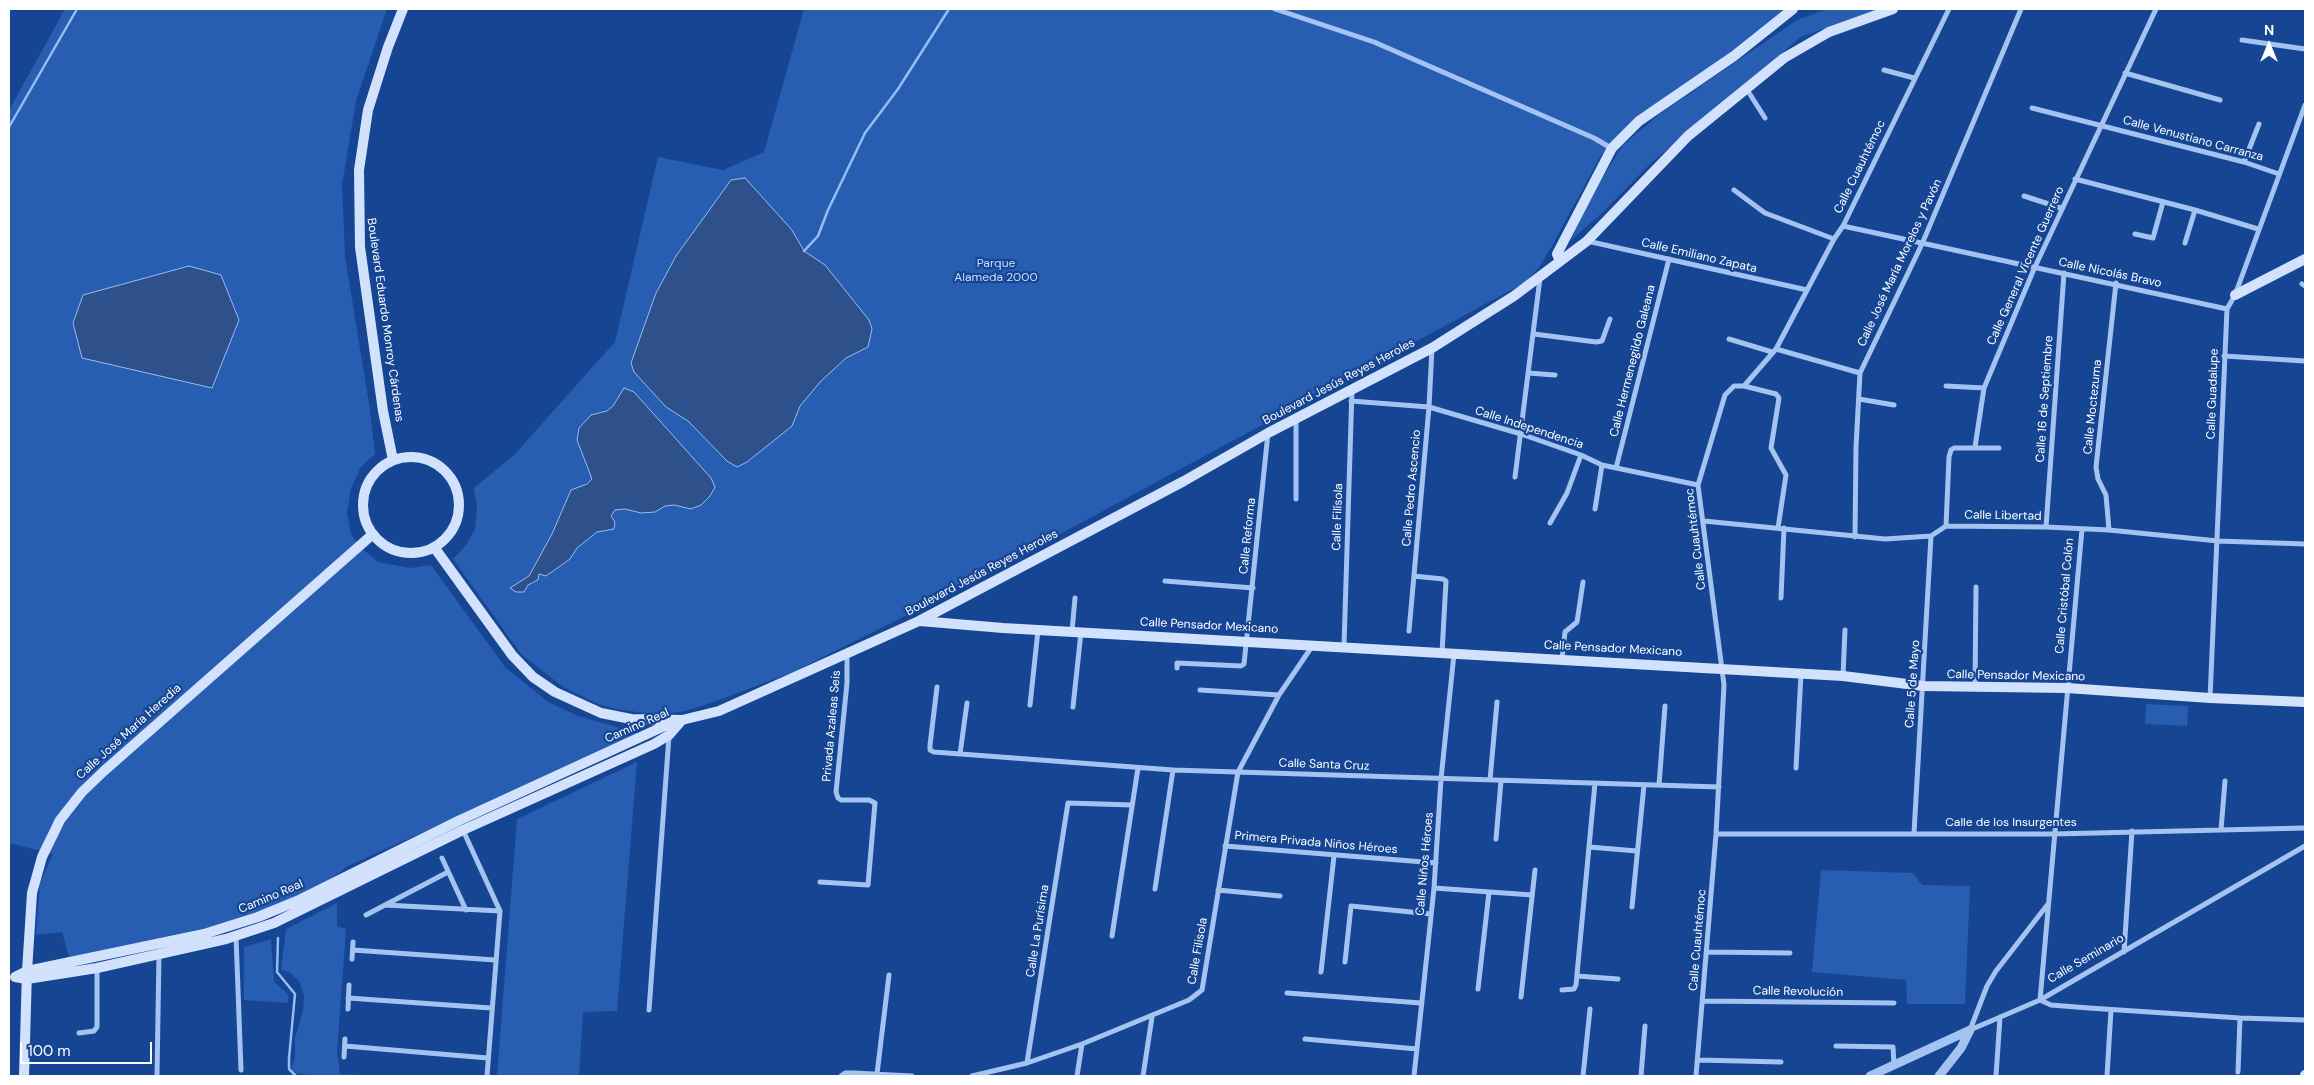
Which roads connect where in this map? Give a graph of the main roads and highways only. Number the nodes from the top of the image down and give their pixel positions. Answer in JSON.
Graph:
{"nodes":[{"id":1,"x":403,"y":9,"type":"edge"},
{"id":2,"x":1793,"y":9,"type":"edge"},
{"id":3,"x":1893,"y":9,"type":"edge"},
{"id":4,"x":2305,"y":259,"type":"edge"},
{"id":5,"x":1560,"y":261,"type":"junction"},
{"id":6,"x":2235,"y":295,"type":"road end"},
{"id":7,"x":393,"y":460,"type":"junction"},
{"id":8,"x":373,"y":534,"type":"junction"},
{"id":9,"x":434,"y":547,"type":"junction"},
{"id":10,"x":919,"y":621,"type":"junction"},
{"id":11,"x":2305,"y":702,"type":"edge"},
{"id":12,"x":682,"y":720,"type":"junction"},
{"id":13,"x":460,"y":825,"type":"junction"},
{"id":14,"x":205,"y":939,"type":"junction"},
{"id":15,"x":27,"y":975,"type":"junction"},
{"id":16,"x":12,"y":978,"type":"edge"},
{"id":17,"x":24,"y":1076,"type":"edge"}],
"edges":[{"from":1,"to":7,"type":"main road","name":"Boulevard Eduardo Monroy Cárdenas"},
{"from":2,"to":5,"type":"main road"},
{"from":3,"to":5,"type":"main road","name":"Boulevard Jesús Reyes Heroles"},
{"from":4,"to":6,"type":"main road"},
{"from":5,"to":10,"type":"main road","name":"Boulevard Jesús Reyes Heroles"},
{"from":7,"to":8,"type":"main road"},
{"from":7,"to":9,"type":"main road"},
{"from":8,"to":9,"type":"main road"},
{"from":8,"to":15,"type":"main road","name":"Calle José María Heredia"},
{"from":9,"to":12,"type":"main road","name":"Boulevard Jesús Reyes Heroles"},
{"from":10,"to":11,"type":"main road","name":"Calle Pensador Mexicano"},
{"from":10,"to":12,"type":"main road","name":"Boulevard Jesús Reyes Heroles"},
{"from":12,"to":13,"type":"main road","name":"Camino Real"},
{"from":12,"to":13,"type":"main road","name":"Camino Real"},
{"from":13,"to":14,"type":"main road","name":"Camino Real"},
{"from":13,"to":14,"type":"main road","name":"Camino Real"},
{"from":14,"to":15,"type":"main road","name":"Camino Real"},
{"from":14,"to":15,"type":"main road","name":"Camino Real"},
{"from":15,"to":16,"type":"main road","name":"Camino Real"},
{"from":15,"to":17,"type":"main road","name":"Calle José María Heredia"}]}
